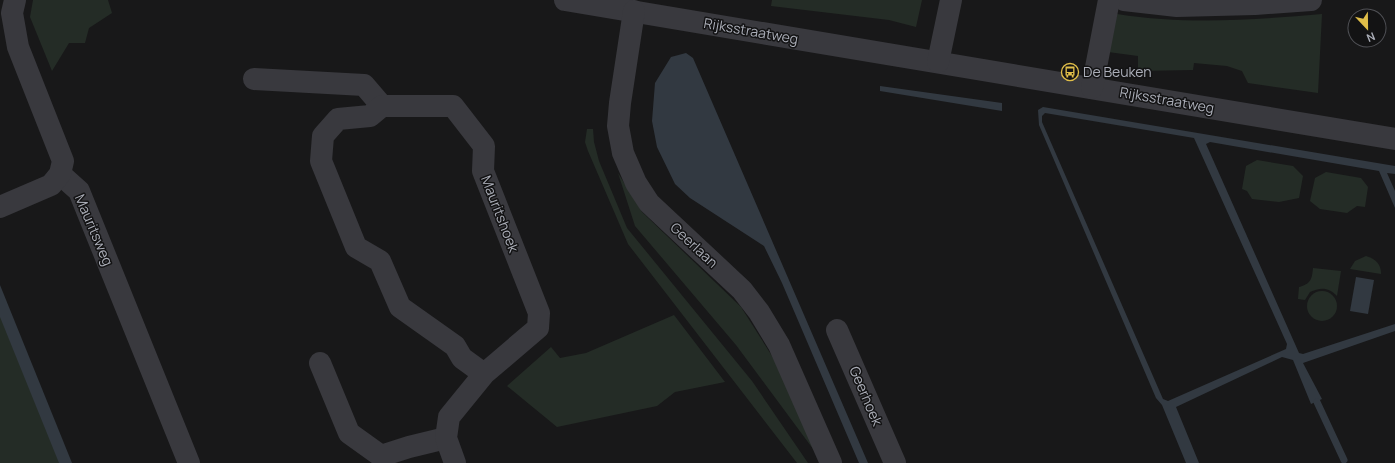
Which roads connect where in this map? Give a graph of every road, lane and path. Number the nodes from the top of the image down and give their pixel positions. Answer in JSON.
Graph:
{"nodes":[{"id":1,"x":14,"y":0,"type":"edge"},
{"id":2,"x":565,"y":0,"type":"edge"},
{"id":3,"x":950,"y":0,"type":"edge"},
{"id":4,"x":1109,"y":0,"type":"edge"},
{"id":5,"x":1124,"y":0,"type":"edge"},
{"id":6,"x":1311,"y":0,"type":"edge"},
{"id":7,"x":634,"y":11,"type":"junction"},
{"id":8,"x":938,"y":62,"type":"junction"},
{"id":9,"x":254,"y":79,"type":"dead end"},
{"id":10,"x":1092,"y":88,"type":"junction"},
{"id":11,"x":382,"y":106,"type":"junction"},
{"id":12,"x":1395,"y":139,"type":"edge"},
{"id":13,"x":60,"y":174,"type":"junction"},
{"id":14,"x":0,"y":207,"type":"edge"},
{"id":15,"x":837,"y":330,"type":"dead end"},
{"id":16,"x":320,"y":363,"type":"dead end"},
{"id":17,"x":484,"y":374,"type":"junction"},
{"id":18,"x":446,"y":438,"type":"junction"},
{"id":19,"x":189,"y":463,"type":"edge"},
{"id":20,"x":455,"y":463,"type":"edge"},
{"id":21,"x":831,"y":463,"type":"edge"},
{"id":22,"x":895,"y":463,"type":"edge"}],
"edges":[{"from":1,"to":13,"type":"street"},
{"from":2,"to":7,"type":"street","name":"Rijksstraatweg"},
{"from":3,"to":8,"type":"street"},
{"from":4,"to":10,"type":"street"},
{"from":5,"to":6,"type":"street"},
{"from":7,"to":8,"type":"street","name":"Rijksstraatweg"},
{"from":7,"to":21,"type":"street","name":"Geerlaan"},
{"from":8,"to":10,"type":"street","name":"Rijksstraatweg"},
{"from":9,"to":11,"type":"street"},
{"from":10,"to":12,"type":"street","name":"Rijksstraatweg"},
{"from":11,"to":17,"type":"street"},
{"from":11,"to":17,"type":"street","name":"Mauritshoek"},
{"from":13,"to":14,"type":"street"},
{"from":13,"to":19,"type":"street","name":"Mauritsweg"},
{"from":15,"to":22,"type":"street","name":"Geerhoek"},
{"from":16,"to":18,"type":"street"},
{"from":17,"to":18,"type":"street","name":"Mauritshoek"},
{"from":18,"to":20,"type":"street","name":"Mauritshoek"}]}
